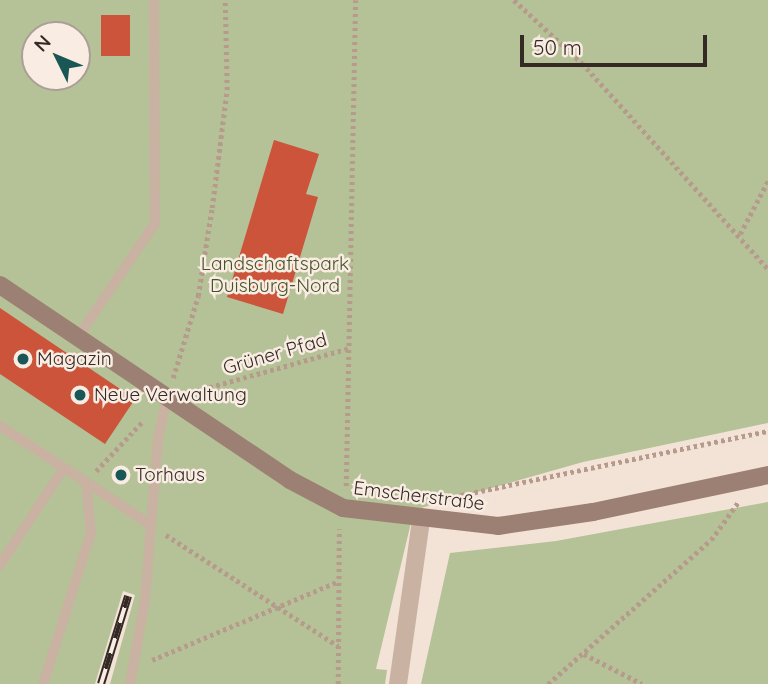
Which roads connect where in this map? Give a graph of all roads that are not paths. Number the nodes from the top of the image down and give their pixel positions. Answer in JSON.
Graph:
{"nodes":[{"id":1,"x":154,"y":0,"type":"edge"},
{"id":2,"x":0,"y":285,"type":"edge"},
{"id":3,"x":78,"y":337,"type":"junction"},
{"id":4,"x":167,"y":398,"type":"junction"},
{"id":5,"x":0,"y":426,"type":"edge"},
{"id":6,"x":64,"y":468,"type":"junction"},
{"id":7,"x":762,"y":477,"type":"edge"},
{"id":8,"x":86,"y":482,"type":"junction"},
{"id":9,"x":421,"y":520,"type":"junction"},
{"id":10,"x":149,"y":524,"type":"junction"},
{"id":11,"x":0,"y":565,"type":"edge"},
{"id":12,"x":43,"y":684,"type":"edge"},
{"id":13,"x":130,"y":684,"type":"edge"},
{"id":14,"x":398,"y":684,"type":"edge"}],
"edges":[{"from":1,"to":3,"type":"lane"},
{"from":2,"to":3,"type":"street","name":"Emscherstraße"},
{"from":3,"to":4,"type":"street","name":"Emscherstraße"},
{"from":4,"to":9,"type":"street","name":"Emscherstraße"},
{"from":4,"to":10,"type":"lane"},
{"from":5,"to":6,"type":"lane"},
{"from":6,"to":8,"type":"lane"},
{"from":6,"to":11,"type":"lane"},
{"from":7,"to":9,"type":"street","name":"Emscherstraße"},
{"from":8,"to":10,"type":"lane"},
{"from":8,"to":12,"type":"lane"},
{"from":9,"to":14,"type":"street"},
{"from":10,"to":13,"type":"lane"}]}
